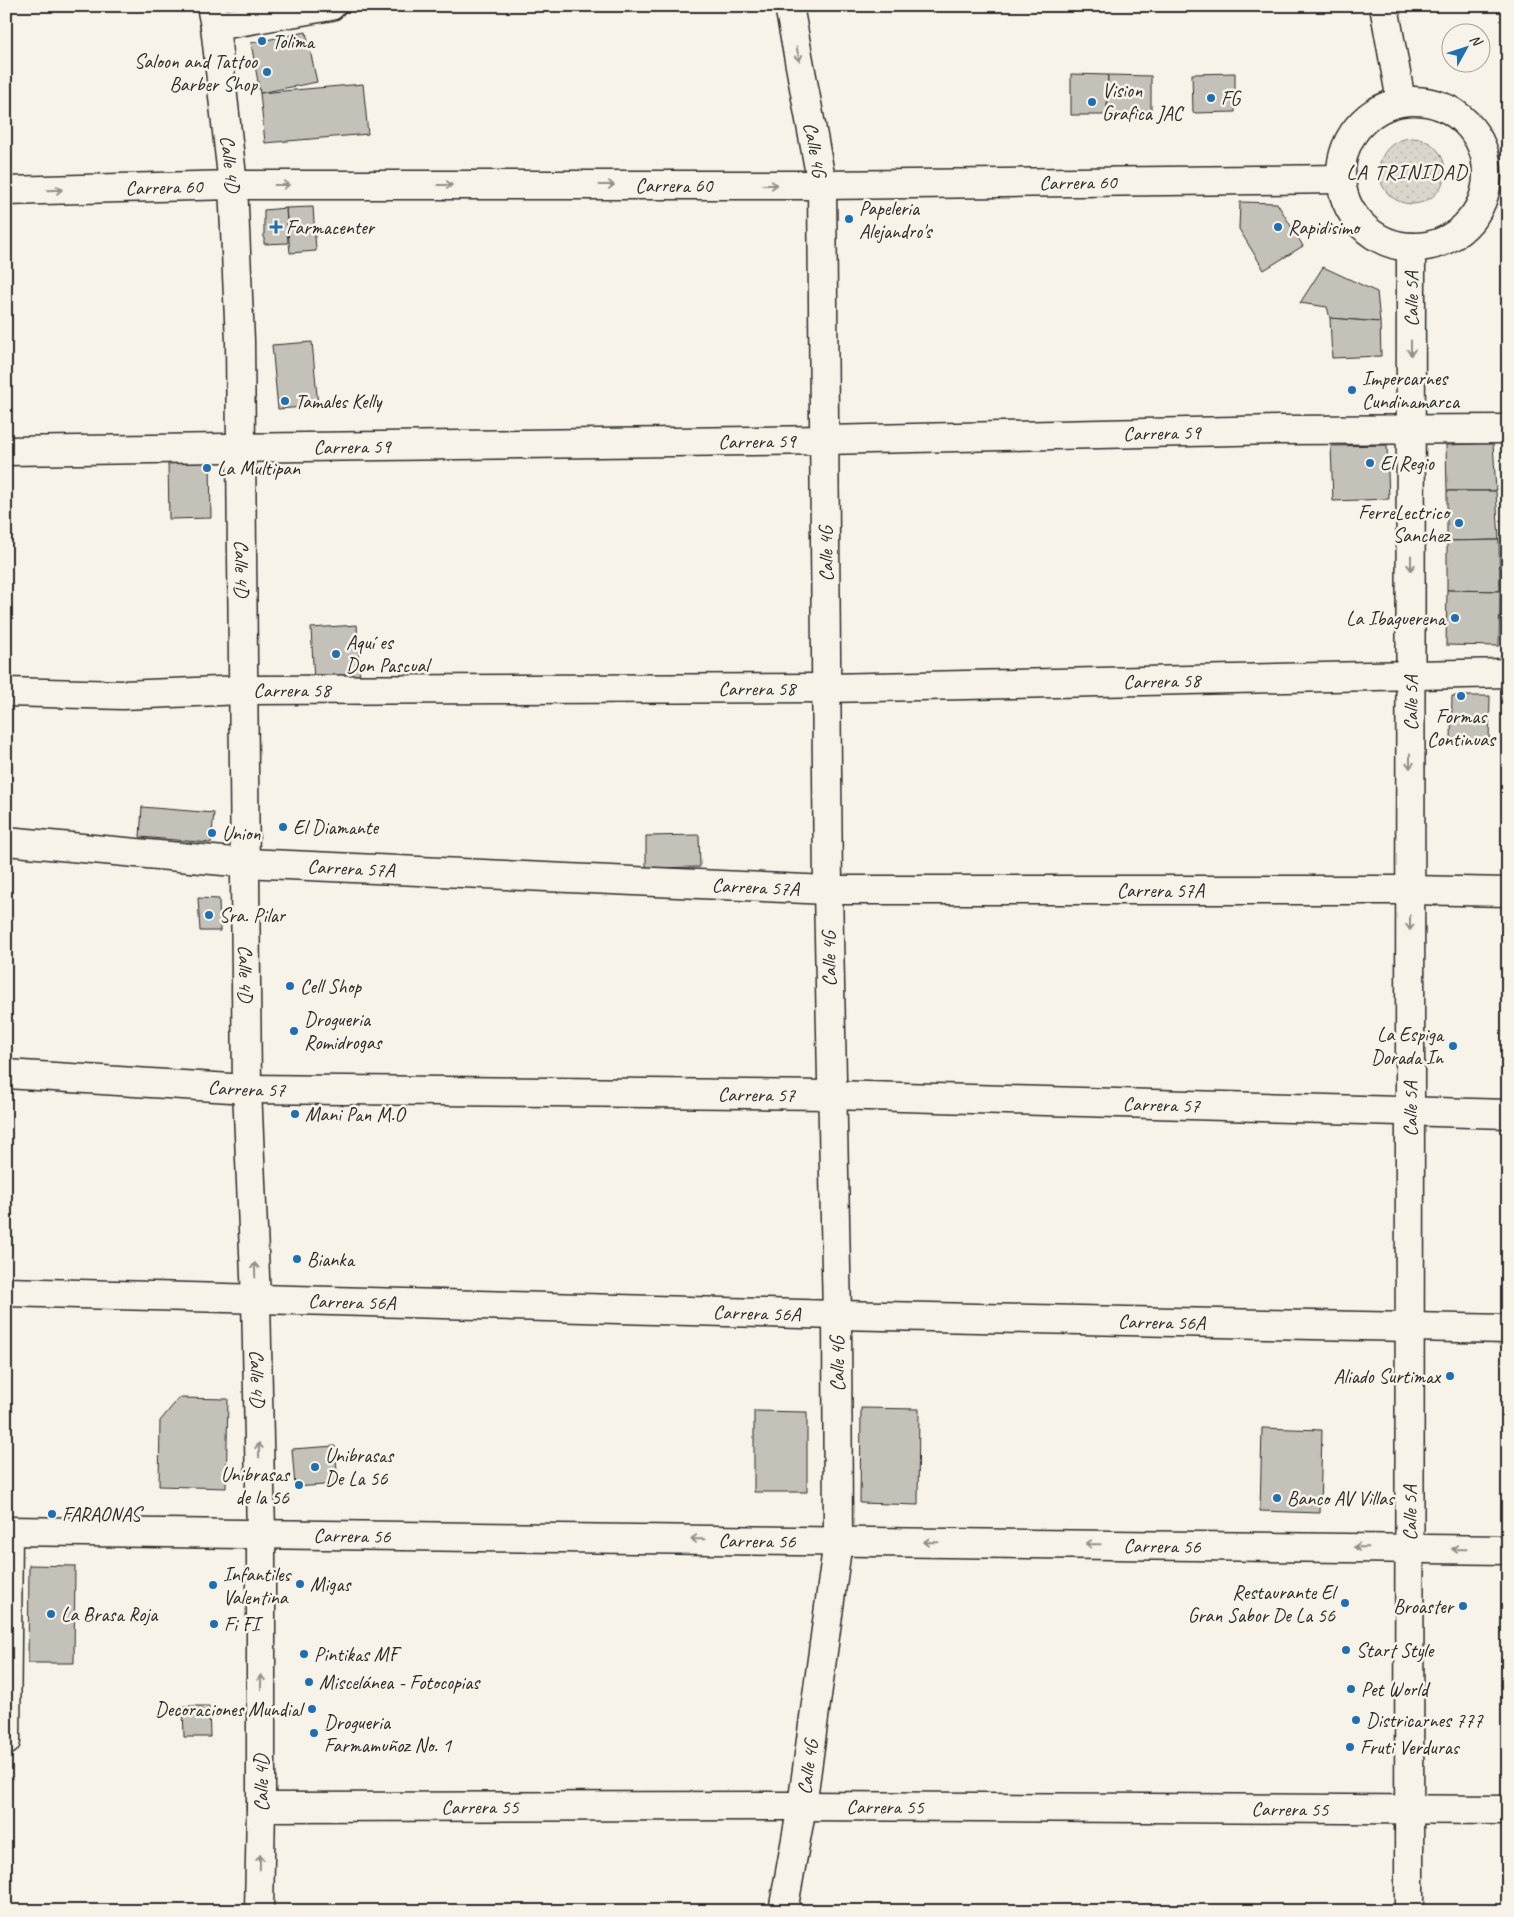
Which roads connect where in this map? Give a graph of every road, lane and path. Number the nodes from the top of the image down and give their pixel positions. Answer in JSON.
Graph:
{"nodes":[{"id":1,"x":331,"y":6,"type":"edge"},
{"id":2,"x":789,"y":6,"type":"edge"},
{"id":3,"x":1384,"y":6,"type":"edge"},
{"id":4,"x":213,"y":16,"type":"edge"},
{"id":5,"x":1400,"y":101,"type":"junction"},
{"id":6,"x":1497,"y":179,"type":"edge"},
{"id":7,"x":1341,"y":180,"type":"junction"},
{"id":8,"x":233,"y":185,"type":"junction"},
{"id":9,"x":822,"y":186,"type":"junction"},
{"id":10,"x":6,"y":191,"type":"edge"},
{"id":11,"x":1411,"y":247,"type":"junction"},
{"id":12,"x":1508,"y":430,"type":"edge"},
{"id":13,"x":1411,"y":431,"type":"junction"},
{"id":14,"x":825,"y":440,"type":"junction"},
{"id":15,"x":242,"y":449,"type":"junction"},
{"id":16,"x":6,"y":452,"type":"edge"},
{"id":17,"x":1508,"y":673,"type":"edge"},
{"id":18,"x":1411,"y":675,"type":"junction"},
{"id":19,"x":827,"y":688,"type":"junction"},
{"id":20,"x":243,"y":690,"type":"junction"},
{"id":21,"x":6,"y":692,"type":"edge"},
{"id":22,"x":6,"y":842,"type":"edge"},
{"id":23,"x":245,"y":863,"type":"junction"},
{"id":24,"x":828,"y":890,"type":"junction"},
{"id":25,"x":1410,"y":890,"type":"junction"},
{"id":26,"x":1508,"y":892,"type":"edge"},
{"id":27,"x":6,"y":1074,"type":"edge"},
{"id":28,"x":247,"y":1089,"type":"junction"},
{"id":29,"x":832,"y":1095,"type":"junction"},
{"id":30,"x":1410,"y":1112,"type":"junction"},
{"id":31,"x":1508,"y":1114,"type":"edge"},
{"id":32,"x":6,"y":1292,"type":"edge"},
{"id":33,"x":256,"y":1299,"type":"junction"},
{"id":34,"x":836,"y":1315,"type":"junction"},
{"id":35,"x":1409,"y":1327,"type":"junction"},
{"id":36,"x":1508,"y":1329,"type":"edge"},
{"id":37,"x":7,"y":1531,"type":"edge"},
{"id":38,"x":261,"y":1534,"type":"junction"},
{"id":39,"x":838,"y":1541,"type":"junction"},
{"id":40,"x":1409,"y":1548,"type":"junction"},
{"id":41,"x":1508,"y":1550,"type":"edge"},
{"id":42,"x":6,"y":1741,"type":"edge"},
{"id":43,"x":802,"y":1806,"type":"junction"},
{"id":44,"x":261,"y":1807,"type":"junction"},
{"id":45,"x":1409,"y":1810,"type":"junction"},
{"id":46,"x":1508,"y":1810,"type":"edge"},
{"id":47,"x":259,"y":1911,"type":"edge"},
{"id":48,"x":783,"y":1911,"type":"edge"},
{"id":49,"x":1409,"y":1911,"type":"edge"}],
"edges":[{"from":1,"to":4,"type":"street"},
{"from":2,"to":9,"type":"street","name":"Calle 4G","one_way":true},
{"from":3,"to":5,"type":"street"},
{"from":4,"to":8,"type":"street","name":"Calle 4D"},
{"from":5,"to":6,"type":"street"},
{"from":5,"to":7,"type":"street"},
{"from":6,"to":11,"type":"street"},
{"from":7,"to":9,"type":"street","name":"Carrera 60"},
{"from":7,"to":11,"type":"street"},
{"from":8,"to":9,"type":"street","name":"Carrera 60","one_way":true},
{"from":10,"to":8,"type":"street","name":"Carrera 60","one_way":true},
{"from":8,"to":15,"type":"street","name":"Calle 4D"},
{"from":9,"to":14,"type":"street","name":"Calle 4G"},
{"from":11,"to":13,"type":"street","name":"Calle 5A","one_way":true},
{"from":12,"to":13,"type":"street","name":"Carrera 59"},
{"from":13,"to":14,"type":"street","name":"Carrera 59"},
{"from":13,"to":18,"type":"street","name":"Calle 5A","one_way":true},
{"from":14,"to":15,"type":"street","name":"Carrera 59"},
{"from":14,"to":19,"type":"street","name":"Calle 4G"},
{"from":15,"to":16,"type":"street","name":"Carrera 59"},
{"from":15,"to":20,"type":"street","name":"Calle 4D"},
{"from":17,"to":18,"type":"street","name":"Carrera 58"},
{"from":18,"to":19,"type":"street","name":"Carrera 58"},
{"from":18,"to":25,"type":"street","name":"Calle 5A","one_way":true},
{"from":19,"to":20,"type":"street","name":"Carrera 58"},
{"from":19,"to":24,"type":"street","name":"Calle 4G"},
{"from":20,"to":21,"type":"street","name":"Carrera 58"},
{"from":20,"to":23,"type":"street","name":"Calle 4D"},
{"from":22,"to":23,"type":"street","name":"Carrera 57A"},
{"from":23,"to":24,"type":"street","name":"Carrera 57A"},
{"from":23,"to":28,"type":"street","name":"Calle 4D"},
{"from":24,"to":25,"type":"street","name":"Carrera 57A"},
{"from":24,"to":29,"type":"street","name":"Calle 4G"},
{"from":25,"to":26,"type":"street","name":"Carrera 57A"},
{"from":25,"to":30,"type":"street","name":"Calle 5A","one_way":true},
{"from":27,"to":28,"type":"street","name":"Carrera 57"},
{"from":28,"to":29,"type":"street","name":"Carrera 57"},
{"from":33,"to":28,"type":"street","name":"Calle 4D","one_way":true},
{"from":29,"to":30,"type":"street","name":"Carrera 57"},
{"from":29,"to":34,"type":"street","name":"Calle 4G"},
{"from":30,"to":31,"type":"street","name":"Carrera 57"},
{"from":30,"to":35,"type":"street","name":"Calle 5A"},
{"from":32,"to":33,"type":"street","name":"Carrera 56A"},
{"from":33,"to":34,"type":"street","name":"Carrera 56A"},
{"from":38,"to":33,"type":"street","name":"Calle 4D","one_way":true},
{"from":34,"to":35,"type":"street","name":"Carrera 56A"},
{"from":34,"to":39,"type":"street","name":"Calle 4G"},
{"from":35,"to":36,"type":"street","name":"Carrera 56A"},
{"from":35,"to":40,"type":"street","name":"Calle 5A"},
{"from":37,"to":38,"type":"street","name":"Carrera 56"},
{"from":37,"to":42,"type":"street"},
{"from":39,"to":38,"type":"street","name":"Carrera 56","one_way":true},
{"from":44,"to":38,"type":"street","name":"Calle 4D","one_way":true},
{"from":40,"to":39,"type":"street","name":"Carrera 56","one_way":true},
{"from":39,"to":43,"type":"street","name":"Calle 4G"},
{"from":41,"to":40,"type":"street","name":"Carrera 56","one_way":true},
{"from":40,"to":45,"type":"street","name":"Calle 5A"},
{"from":43,"to":44,"type":"street","name":"Carrera 55"},
{"from":43,"to":45,"type":"street","name":"Carrera 55"},
{"from":43,"to":48,"type":"street","name":"Calle 4G"},
{"from":47,"to":44,"type":"street","name":"Calle 4D","one_way":true},
{"from":45,"to":46,"type":"street","name":"Carrera 55"},
{"from":45,"to":49,"type":"street","name":"Calle 5A"}]}
